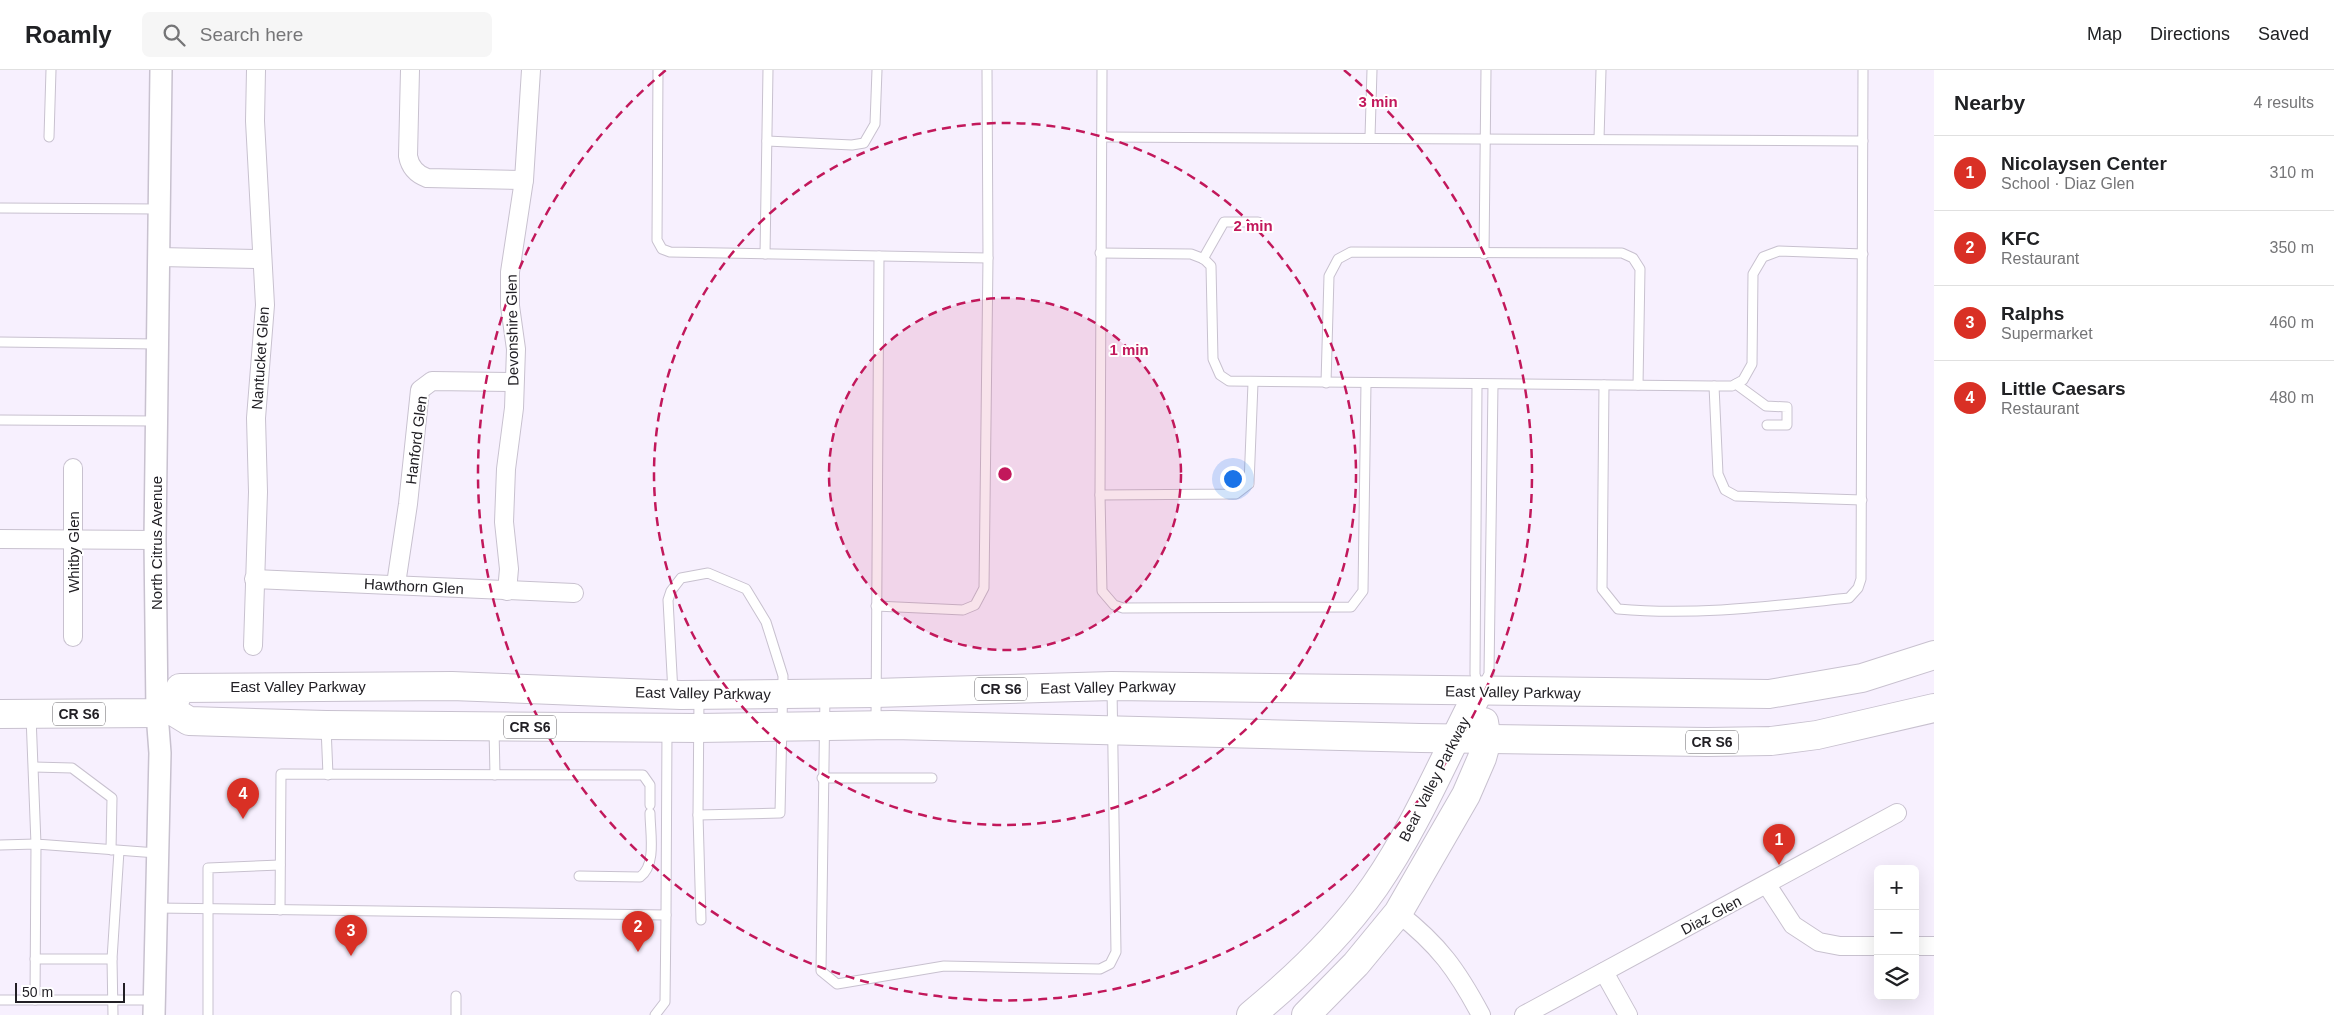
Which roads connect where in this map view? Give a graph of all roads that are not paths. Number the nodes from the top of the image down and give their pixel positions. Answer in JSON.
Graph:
{"nodes":[{"id":1,"x":51,"y":70,"type":"edge"},
{"id":2,"x":161,"y":70,"type":"edge"},
{"id":3,"x":256,"y":70,"type":"edge"},
{"id":4,"x":410,"y":70,"type":"edge"},
{"id":5,"x":531,"y":70,"type":"edge"},
{"id":6,"x":658,"y":70,"type":"edge"},
{"id":7,"x":768,"y":70,"type":"edge"},
{"id":8,"x":877,"y":70,"type":"edge"},
{"id":9,"x":987,"y":70,"type":"edge"},
{"id":10,"x":1102,"y":70,"type":"edge"},
{"id":11,"x":1372,"y":70,"type":"edge"},
{"id":12,"x":1486,"y":70,"type":"edge"},
{"id":13,"x":1602,"y":70,"type":"edge"},
{"id":14,"x":1863,"y":70,"type":"edge"},
{"id":15,"x":1102,"y":136,"type":"junction"},
{"id":16,"x":48,"y":137,"type":"dead end"},
{"id":17,"x":1370,"y":137,"type":"junction"},
{"id":18,"x":1485,"y":139,"type":"junction"},
{"id":19,"x":1599,"y":139,"type":"junction"},
{"id":20,"x":767,"y":141,"type":"junction"},
{"id":21,"x":1863,"y":141,"type":"junction"},
{"id":22,"x":524,"y":180,"type":"junction"},
{"id":23,"x":0,"y":208,"type":"edge"},
{"id":24,"x":159,"y":209,"type":"junction"},
{"id":25,"x":1258,"y":222,"type":"dead end"},
{"id":26,"x":1100,"y":252,"type":"junction"},
{"id":27,"x":765,"y":254,"type":"junction"},
{"id":28,"x":1484,"y":254,"type":"junction"},
{"id":29,"x":1863,"y":254,"type":"junction"},
{"id":30,"x":878,"y":256,"type":"junction"},
{"id":31,"x":159,"y":257,"type":"junction"},
{"id":32,"x":988,"y":258,"type":"junction"},
{"id":33,"x":1203,"y":259,"type":"junction"},
{"id":34,"x":262,"y":260,"type":"junction"},
{"id":35,"x":0,"y":342,"type":"edge"},
{"id":36,"x":158,"y":344,"type":"junction"},
{"id":37,"x":514,"y":382,"type":"junction"},
{"id":38,"x":1253,"y":383,"type":"junction"},
{"id":39,"x":1326,"y":383,"type":"junction"},
{"id":40,"x":1366,"y":383,"type":"junction"},
{"id":41,"x":1736,"y":384,"type":"junction"},
{"id":42,"x":1477,"y":385,"type":"junction"},
{"id":43,"x":1493,"y":385,"type":"junction"},
{"id":44,"x":1604,"y":385,"type":"junction"},
{"id":45,"x":1638,"y":385,"type":"junction"},
{"id":46,"x":1714,"y":386,"type":"junction"},
{"id":47,"x":0,"y":420,"type":"edge"},
{"id":48,"x":157,"y":421,"type":"junction"},
{"id":49,"x":1767,"y":425,"type":"dead end"},
{"id":50,"x":73,"y":468,"type":"dead end"},
{"id":51,"x":1100,"y":495,"type":"junction"},
{"id":52,"x":1476,"y":496,"type":"junction"},
{"id":53,"x":1491,"y":496,"type":"junction"},
{"id":54,"x":1862,"y":500,"type":"junction"},
{"id":55,"x":0,"y":539,"type":"edge"},
{"id":56,"x":73,"y":539,"type":"junction"},
{"id":57,"x":156,"y":540,"type":"junction"},
{"id":58,"x":254,"y":579,"type":"junction"},
{"id":59,"x":1475,"y":580,"type":"junction"},
{"id":60,"x":1490,"y":581,"type":"junction"},
{"id":61,"x":396,"y":584,"type":"junction"},
{"id":62,"x":507,"y":591,"type":"junction"},
{"id":63,"x":574,"y":593,"type":"dead end"},
{"id":64,"x":876,"y":606,"type":"junction"},
{"id":65,"x":73,"y":637,"type":"dead end"},
{"id":66,"x":253,"y":646,"type":"dead end"},
{"id":67,"x":1934,"y":655,"type":"edge"},
{"id":68,"x":1112,"y":686,"type":"junction"},
{"id":69,"x":1479,"y":691,"type":"junction"},
{"id":70,"x":585,"y":692,"type":"junction"},
{"id":71,"x":875,"y":693,"type":"junction"},
{"id":72,"x":783,"y":694,"type":"junction"},
{"id":73,"x":825,"y":694,"type":"junction"},
{"id":74,"x":686,"y":695,"type":"junction"},
{"id":75,"x":1934,"y":708,"type":"edge"},
{"id":76,"x":164,"y":711,"type":"junction"},
{"id":77,"x":0,"y":714,"type":"edge"},
{"id":78,"x":31,"y":714,"type":"junction"},
{"id":79,"x":326,"y":724,"type":"junction"},
{"id":80,"x":824,"y":725,"type":"junction"},
{"id":81,"x":876,"y":725,"type":"junction"},
{"id":82,"x":782,"y":726,"type":"junction"},
{"id":83,"x":494,"y":727,"type":"junction"},
{"id":84,"x":667,"y":728,"type":"junction"},
{"id":85,"x":698,"y":728,"type":"junction"},
{"id":86,"x":1113,"y":732,"type":"junction"},
{"id":87,"x":1454,"y":739,"type":"junction"},
{"id":88,"x":1487,"y":740,"type":"junction"},
{"id":89,"x":34,"y":767,"type":"junction"},
{"id":90,"x":328,"y":775,"type":"junction"},
{"id":91,"x":495,"y":775,"type":"junction"},
{"id":92,"x":822,"y":778,"type":"junction"},
{"id":93,"x":932,"y":778,"type":"dead end"},
{"id":94,"x":1897,"y":812,"type":"dead end"},
{"id":95,"x":698,"y":815,"type":"junction"},
{"id":96,"x":36,"y":844,"type":"junction"},
{"id":97,"x":0,"y":845,"type":"edge"},
{"id":98,"x":115,"y":850,"type":"junction"},
{"id":99,"x":157,"y":853,"type":"junction"},
{"id":100,"x":280,"y":865,"type":"junction"},
{"id":101,"x":579,"y":876,"type":"dead end"},
{"id":102,"x":1767,"y":884,"type":"junction"},
{"id":103,"x":156,"y":908,"type":"junction"},
{"id":104,"x":207,"y":909,"type":"junction"},
{"id":105,"x":280,"y":910,"type":"junction"},
{"id":106,"x":1398,"y":913,"type":"junction"},
{"id":107,"x":666,"y":915,"type":"junction"},
{"id":108,"x":700,"y":920,"type":"dead end"},
{"id":109,"x":1874,"y":946,"type":"edge"},
{"id":110,"x":1919,"y":946,"type":"edge"},
{"id":111,"x":1934,"y":946,"type":"edge"},
{"id":112,"x":35,"y":959,"type":"junction"},
{"id":113,"x":112,"y":959,"type":"junction"},
{"id":114,"x":1604,"y":972,"type":"junction"},
{"id":115,"x":456,"y":996,"type":"dead end"},
{"id":116,"x":113,"y":998,"type":"junction"},
{"id":117,"x":0,"y":1000,"type":"edge"},
{"id":118,"x":34,"y":1000,"type":"junction"},
{"id":119,"x":154,"y":1007,"type":"edge"},
{"id":120,"x":112,"y":1015,"type":"edge"},
{"id":121,"x":208,"y":1015,"type":"edge"},
{"id":122,"x":456,"y":1015,"type":"edge"},
{"id":123,"x":655,"y":1015,"type":"edge"},
{"id":124,"x":1251,"y":1015,"type":"edge"},
{"id":125,"x":1306,"y":1015,"type":"edge"},
{"id":126,"x":1481,"y":1015,"type":"edge"},
{"id":127,"x":1524,"y":1015,"type":"edge"},
{"id":128,"x":1628,"y":1015,"type":"edge"}],
"edges":[{"from":1,"to":16,"type":"lane"},
{"from":2,"to":24,"type":"street","name":"North Citrus Avenue"},
{"from":3,"to":34,"type":"street","name":"Nantucket Glen"},
{"from":4,"to":22,"type":"street"},
{"from":5,"to":22,"type":"street","name":"Devonshire Glen"},
{"from":6,"to":27,"type":"lane"},
{"from":7,"to":20,"type":"lane"},
{"from":8,"to":20,"type":"lane"},
{"from":9,"to":32,"type":"lane"},
{"from":10,"to":15,"type":"lane"},
{"from":11,"to":17,"type":"lane"},
{"from":12,"to":18,"type":"lane"},
{"from":13,"to":19,"type":"lane"},
{"from":14,"to":21,"type":"lane"},
{"from":15,"to":17,"type":"lane"},
{"from":15,"to":26,"type":"lane"},
{"from":17,"to":18,"type":"lane"},
{"from":18,"to":19,"type":"lane"},
{"from":18,"to":28,"type":"lane"},
{"from":19,"to":21,"type":"lane"},
{"from":20,"to":27,"type":"lane"},
{"from":21,"to":29,"type":"lane"},
{"from":22,"to":37,"type":"street","name":"Devonshire Glen"},
{"from":23,"to":24,"type":"lane"},
{"from":24,"to":31,"type":"street","name":"North Citrus Avenue"},
{"from":25,"to":33,"type":"lane"},
{"from":26,"to":33,"type":"lane"},
{"from":26,"to":51,"type":"lane"},
{"from":27,"to":30,"type":"lane"},
{"from":28,"to":39,"type":"lane"},
{"from":28,"to":45,"type":"lane"},
{"from":29,"to":41,"type":"lane"},
{"from":29,"to":54,"type":"lane"},
{"from":30,"to":32,"type":"lane"},
{"from":30,"to":64,"type":"lane"},
{"from":31,"to":34,"type":"street"},
{"from":31,"to":36,"type":"street","name":"North Citrus Avenue"},
{"from":32,"to":64,"type":"lane"},
{"from":33,"to":38,"type":"lane"},
{"from":34,"to":58,"type":"street","name":"Nantucket Glen"},
{"from":35,"to":36,"type":"lane"},
{"from":36,"to":48,"type":"street","name":"North Citrus Avenue"},
{"from":37,"to":61,"type":"street","name":"Hanford Glen"},
{"from":37,"to":62,"type":"street","name":"Devonshire Glen"},
{"from":38,"to":39,"type":"lane"},
{"from":38,"to":51,"type":"lane"},
{"from":39,"to":40,"type":"lane"},
{"from":40,"to":42,"type":"lane"},
{"from":40,"to":51,"type":"lane"},
{"from":41,"to":46,"type":"lane"},
{"from":41,"to":49,"type":"lane"},
{"from":42,"to":43,"type":"lane"},
{"from":42,"to":52,"type":"lane"},
{"from":43,"to":44,"type":"lane"},
{"from":43,"to":53,"type":"lane"},
{"from":44,"to":45,"type":"lane"},
{"from":44,"to":54,"type":"lane"},
{"from":45,"to":46,"type":"lane"},
{"from":46,"to":54,"type":"lane"},
{"from":47,"to":48,"type":"lane"},
{"from":48,"to":57,"type":"street","name":"North Citrus Avenue"},
{"from":50,"to":56,"type":"street","name":"Whitby Glen"},
{"from":52,"to":53,"type":"lane"},
{"from":52,"to":59,"type":"lane"},
{"from":53,"to":60,"type":"lane"},
{"from":55,"to":56,"type":"street"},
{"from":56,"to":57,"type":"street"},
{"from":56,"to":65,"type":"street","name":"Whitby Glen"},
{"from":57,"to":76,"type":"street","name":"North Citrus Avenue"},
{"from":58,"to":61,"type":"street","name":"Hawthorn Glen"},
{"from":58,"to":66,"type":"street","name":"Nantucket Glen"},
{"from":59,"to":60,"type":"lane"},
{"from":59,"to":69,"type":"lane"},
{"from":60,"to":69,"type":"lane"},
{"from":61,"to":62,"type":"street","name":"Hawthorn Glen"},
{"from":62,"to":63,"type":"street","name":"Hawthorn Glen"},
{"from":64,"to":71,"type":"lane"},
{"from":67,"to":69,"type":"main road","name":"East Valley Parkway","number":"CR S6"},
{"from":68,"to":69,"type":"main road","name":"East Valley Parkway","number":"CR S6"},
{"from":68,"to":71,"type":"main road","name":"East Valley Parkway","number":"CR S6"},
{"from":68,"to":86,"type":"lane"},
{"from":69,"to":87,"type":"main road","name":"Bear Valley Parkway"},
{"from":69,"to":88,"type":"main road","name":"Bear Valley Parkway"},
{"from":70,"to":74,"type":"main road","name":"East Valley Parkway","number":"CR S6"},
{"from":70,"to":76,"type":"main road","name":"East Valley Parkway","number":"CR S6"},
{"from":70,"to":83,"type":"main road"},
{"from":71,"to":73,"type":"main road","name":"East Valley Parkway","number":"CR S6"},
{"from":71,"to":81,"type":"lane"},
{"from":72,"to":73,"type":"main road","name":"East Valley Parkway","number":"CR S6"},
{"from":72,"to":74,"type":"main road","name":"East Valley Parkway","number":"CR S6"},
{"from":72,"to":74,"type":"lane"},
{"from":72,"to":82,"type":"lane"},
{"from":73,"to":80,"type":"lane"},
{"from":74,"to":85,"type":"lane"},
{"from":75,"to":88,"type":"main road","number":"CR S6"},
{"from":76,"to":78,"type":"main road","number":"CR S6"},
{"from":76,"to":79,"type":"main road","number":"CR S6"},
{"from":76,"to":99,"type":"street","name":"North Citrus Avenue"},
{"from":77,"to":78,"type":"main road","number":"CR S6"},
{"from":78,"to":89,"type":"lane"},
{"from":79,"to":83,"type":"main road","number":"CR S6"},
{"from":79,"to":90,"type":"lane"},
{"from":80,"to":81,"type":"main road","number":"CR S6"},
{"from":80,"to":82,"type":"main road","number":"CR S6"},
{"from":80,"to":92,"type":"lane"},
{"from":81,"to":86,"type":"main road","number":"CR S6"},
{"from":82,"to":85,"type":"main road","number":"CR S6"},
{"from":82,"to":95,"type":"lane"},
{"from":83,"to":84,"type":"main road","number":"CR S6"},
{"from":83,"to":91,"type":"lane"},
{"from":84,"to":85,"type":"main road","number":"CR S6"},
{"from":84,"to":107,"type":"lane"},
{"from":85,"to":95,"type":"lane"},
{"from":86,"to":87,"type":"main road","number":"CR S6"},
{"from":86,"to":92,"type":"lane"},
{"from":87,"to":88,"type":"main road","number":"CR S6"},
{"from":87,"to":124,"type":"main road","name":"Bear Valley Parkway"},
{"from":88,"to":106,"type":"main road","name":"Bear Valley Parkway"},
{"from":89,"to":96,"type":"lane"},
{"from":89,"to":98,"type":"lane"},
{"from":90,"to":91,"type":"lane"},
{"from":90,"to":100,"type":"lane"},
{"from":91,"to":101,"type":"lane"},
{"from":92,"to":93,"type":"lane"},
{"from":94,"to":102,"type":"street","name":"Diaz Glen"},
{"from":95,"to":108,"type":"lane"},
{"from":96,"to":97,"type":"lane"},
{"from":96,"to":98,"type":"lane"},
{"from":96,"to":112,"type":"lane"},
{"from":98,"to":99,"type":"lane"},
{"from":98,"to":113,"type":"lane"},
{"from":99,"to":103,"type":"street","name":"North Citrus Avenue"},
{"from":100,"to":104,"type":"lane"},
{"from":100,"to":105,"type":"lane"},
{"from":102,"to":109,"type":"street"},
{"from":102,"to":114,"type":"street","name":"Diaz Glen"},
{"from":103,"to":104,"type":"lane"},
{"from":103,"to":119,"type":"street","name":"North Citrus Avenue"},
{"from":104,"to":105,"type":"lane"},
{"from":104,"to":121,"type":"lane"},
{"from":105,"to":107,"type":"lane"},
{"from":106,"to":125,"type":"main road","name":"Bear Valley Parkway"},
{"from":106,"to":126,"type":"street"},
{"from":107,"to":123,"type":"lane"},
{"from":110,"to":111,"type":"street"},
{"from":112,"to":113,"type":"lane"},
{"from":112,"to":118,"type":"lane"},
{"from":113,"to":116,"type":"lane"},
{"from":114,"to":127,"type":"street","name":"Diaz Glen"},
{"from":114,"to":128,"type":"street"},
{"from":115,"to":122,"type":"lane"},
{"from":116,"to":118,"type":"lane"},
{"from":116,"to":119,"type":"lane"},
{"from":116,"to":120,"type":"lane"},
{"from":117,"to":118,"type":"lane"}]}
